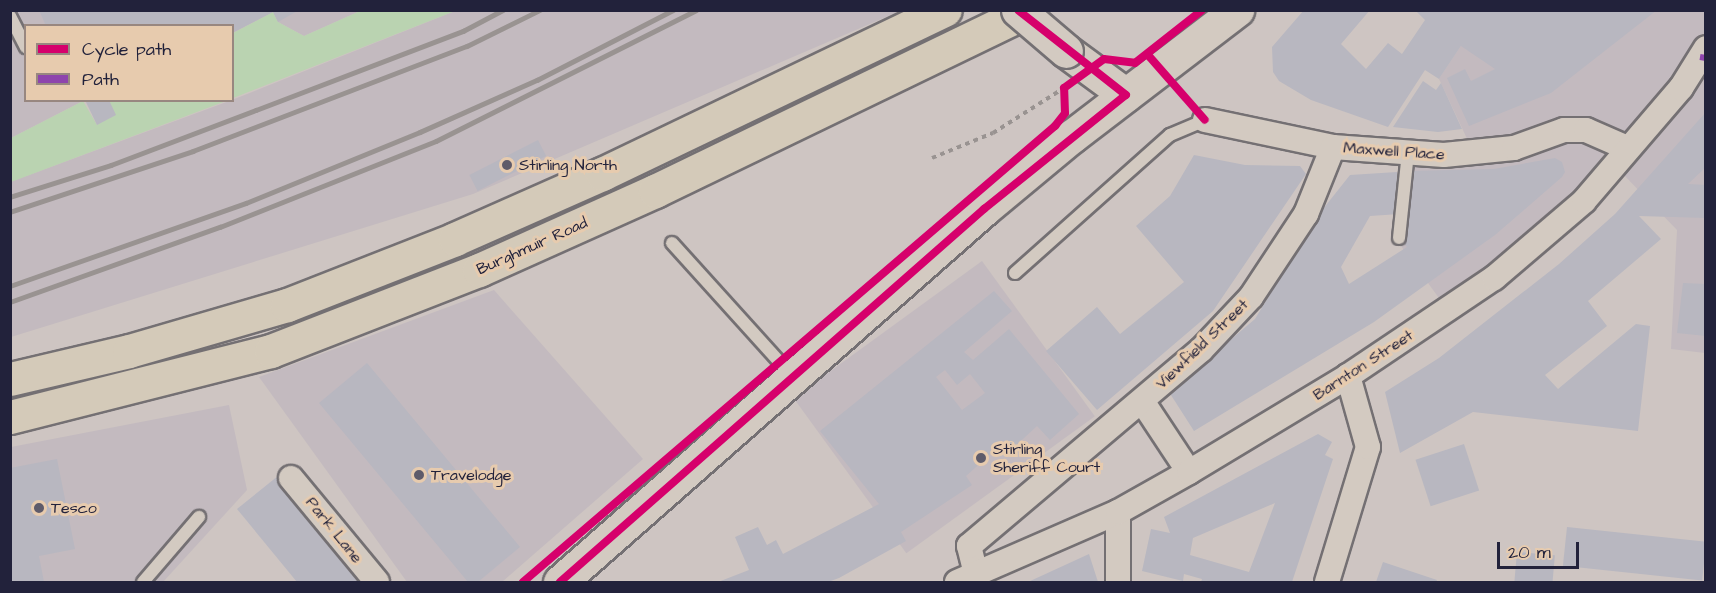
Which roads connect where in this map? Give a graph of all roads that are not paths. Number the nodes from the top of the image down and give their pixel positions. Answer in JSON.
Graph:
{"nodes":[{"id":1,"x":945,"y":10,"type":"edge"},
{"id":2,"x":1018,"y":10,"type":"edge"},
{"id":3,"x":1029,"y":10,"type":"edge"},
{"id":4,"x":1237,"y":10,"type":"edge"},
{"id":5,"x":10,"y":16,"type":"edge"},
{"id":6,"x":24,"y":43,"type":"edge"},
{"id":7,"x":1704,"y":54,"type":"edge"},
{"id":8,"x":1126,"y":95,"type":"junction"},
{"id":9,"x":1205,"y":120,"type":"joint"},
{"id":10,"x":1333,"y":147,"type":"junction"},
{"id":11,"x":1627,"y":148,"type":"junction"},
{"id":12,"x":1407,"y":153,"type":"junction"},
{"id":13,"x":1399,"y":238,"type":"dead end"},
{"id":14,"x":672,"y":243,"type":"dead end"},
{"id":15,"x":1015,"y":273,"type":"dead end"},
{"id":16,"x":1348,"y":376,"type":"junction"},
{"id":17,"x":794,"y":377,"type":"junction"},
{"id":18,"x":10,"y":378,"type":"edge"},
{"id":19,"x":1142,"y":401,"type":"junction"},
{"id":20,"x":10,"y":417,"type":"edge"},
{"id":21,"x":1189,"y":472,"type":"junction"},
{"id":22,"x":291,"y":478,"type":"dead end"},
{"id":23,"x":1118,"y":512,"type":"junction"},
{"id":24,"x":198,"y":517,"type":"dead end"},
{"id":25,"x":966,"y":578,"type":"edge"},
{"id":26,"x":143,"y":582,"type":"edge"},
{"id":27,"x":377,"y":582,"type":"edge"},
{"id":28,"x":560,"y":582,"type":"edge"},
{"id":29,"x":1118,"y":582,"type":"edge"},
{"id":30,"x":1327,"y":582,"type":"edge"}],
"edges":[{"from":1,"to":18,"type":"main road"},
{"from":2,"to":8,"type":"main road","bridge":true},
{"from":3,"to":20,"type":"main road","name":"Burghmuir Road"},
{"from":4,"to":8,"type":"main road"},
{"from":5,"to":6,"type":"lane"},
{"from":7,"to":11,"type":"street","name":"Barnton Street"},
{"from":8,"to":17,"type":"main road"},
{"from":9,"to":10,"type":"street","name":"Maxwell Place"},
{"from":9,"to":15,"type":"lane"},
{"from":10,"to":12,"type":"street","name":"Maxwell Place"},
{"from":10,"to":19,"type":"street","name":"Viewfield Street"},
{"from":11,"to":12,"type":"street","name":"Maxwell Place"},
{"from":11,"to":16,"type":"street","name":"Barnton Street"},
{"from":12,"to":13,"type":"lane"},
{"from":14,"to":17,"type":"lane"},
{"from":16,"to":21,"type":"street","name":"Barnton Street"},
{"from":16,"to":30,"type":"street"},
{"from":17,"to":28,"type":"main road"},
{"from":19,"to":21,"type":"street","name":"Viewfield Street"},
{"from":19,"to":25,"type":"street"},
{"from":21,"to":23,"type":"street","name":"Barnton Street"},
{"from":22,"to":27,"type":"street","name":"Park Lane"},
{"from":23,"to":25,"type":"street","name":"Barnton Street"},
{"from":23,"to":29,"type":"street"},
{"from":24,"to":26,"type":"lane"}]}
